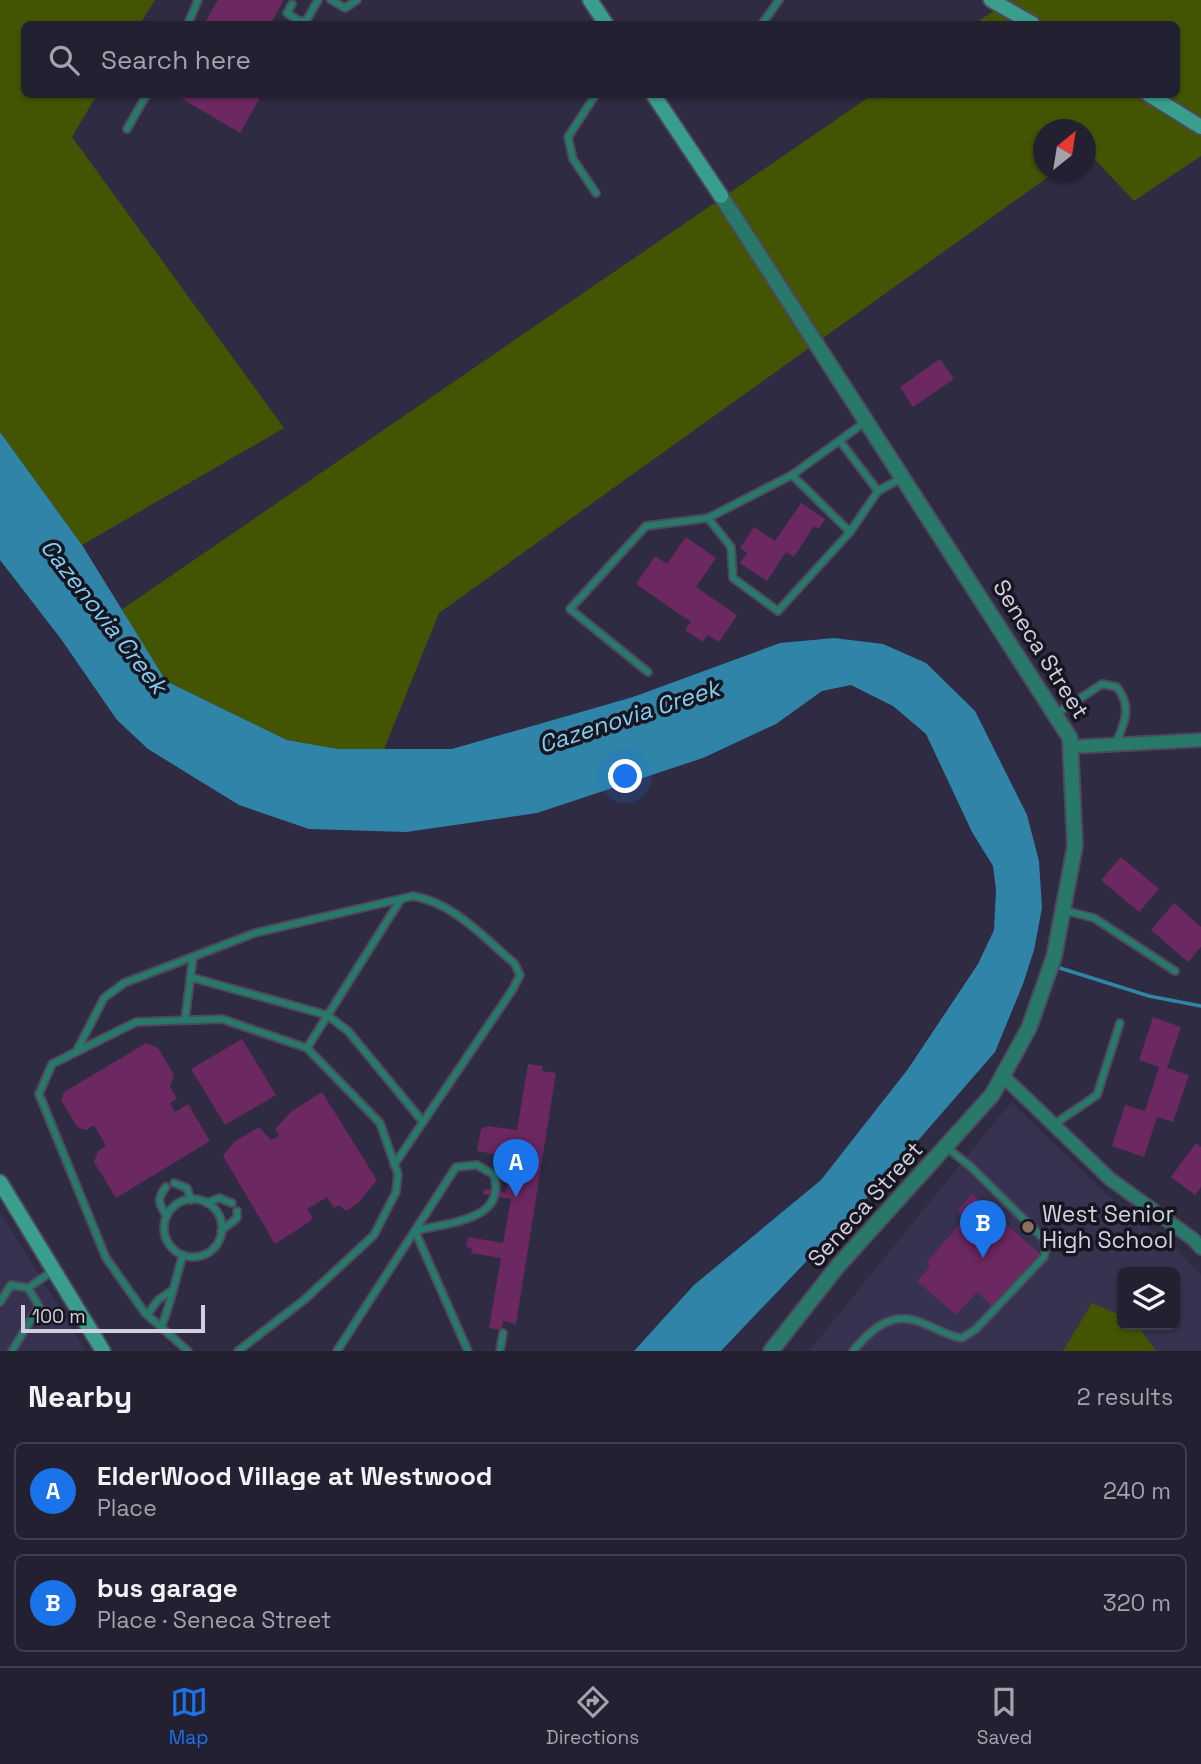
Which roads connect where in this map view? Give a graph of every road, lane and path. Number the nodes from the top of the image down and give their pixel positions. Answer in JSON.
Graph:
{"nodes":[{"id":1,"x":198,"y":0,"type":"edge"},
{"id":2,"x":318,"y":0,"type":"edge"},
{"id":3,"x":331,"y":0,"type":"edge"},
{"id":4,"x":357,"y":0,"type":"edge"},
{"id":5,"x":590,"y":0,"type":"edge"},
{"id":6,"x":779,"y":0,"type":"edge"},
{"id":7,"x":994,"y":2,"type":"edge"},
{"id":8,"x":292,"y":4,"type":"dead end"},
{"id":9,"x":189,"y":21,"type":"edge"},
{"id":10,"x":604,"y":21,"type":"edge"},
{"id":11,"x":764,"y":21,"type":"edge"},
{"id":12,"x":1028,"y":21,"type":"edge"},
{"id":13,"x":145,"y":98,"type":"edge"},
{"id":14,"x":593,"y":98,"type":"edge"},
{"id":15,"x":656,"y":98,"type":"edge"},
{"id":16,"x":1154,"y":98,"type":"edge"},
{"id":17,"x":1201,"y":127,"type":"edge"},
{"id":18,"x":127,"y":129,"type":"dead end"},
{"id":19,"x":596,"y":192,"type":"dead end"},
{"id":20,"x":721,"y":197,"type":"joint"},
{"id":21,"x":867,"y":421,"type":"junction"},
{"id":22,"x":840,"y":441,"type":"junction"},
{"id":23,"x":792,"y":475,"type":"junction"},
{"id":24,"x":902,"y":478,"type":"junction"},
{"id":25,"x":878,"y":491,"type":"junction"},
{"id":26,"x":708,"y":518,"type":"junction"},
{"id":27,"x":850,"y":532,"type":"junction"},
{"id":28,"x":648,"y":672,"type":"dead end"},
{"id":29,"x":1056,"y":714,"type":"junction"},
{"id":30,"x":1201,"y":740,"type":"edge"},
{"id":31,"x":1115,"y":746,"type":"junction"},
{"id":32,"x":1070,"y":747,"type":"junction"},
{"id":33,"x":401,"y":899,"type":"junction"},
{"id":34,"x":1063,"y":909,"type":"junction"},
{"id":35,"x":193,"y":957,"type":"junction"},
{"id":36,"x":1175,"y":971,"type":"dead end"},
{"id":37,"x":190,"y":977,"type":"junction"},
{"id":38,"x":327,"y":1015,"type":"junction"},
{"id":39,"x":185,"y":1020,"type":"junction"},
{"id":40,"x":1120,"y":1023,"type":"dead end"},
{"id":41,"x":307,"y":1048,"type":"junction"},
{"id":42,"x":76,"y":1052,"type":"junction"},
{"id":43,"x":1003,"y":1076,"type":"junction"},
{"id":44,"x":424,"y":1122,"type":"junction"},
{"id":45,"x":1053,"y":1125,"type":"junction"},
{"id":46,"x":946,"y":1147,"type":"junction"},
{"id":47,"x":394,"y":1165,"type":"junction"},
{"id":48,"x":0,"y":1182,"type":"edge"},
{"id":49,"x":174,"y":1183,"type":"dead end"},
{"id":50,"x":166,"y":1188,"type":"dead end"},
{"id":51,"x":191,"y":1200,"type":"junction"},
{"id":52,"x":207,"y":1203,"type":"junction"},
{"id":53,"x":232,"y":1203,"type":"dead end"},
{"id":54,"x":236,"y":1210,"type":"dead end"},
{"id":55,"x":167,"y":1216,"type":"junction"},
{"id":56,"x":221,"y":1231,"type":"junction"},
{"id":57,"x":415,"y":1231,"type":"junction"},
{"id":58,"x":1198,"y":1240,"type":"edge"},
{"id":59,"x":183,"y":1255,"type":"junction"},
{"id":60,"x":54,"y":1270,"type":"junction"},
{"id":61,"x":28,"y":1288,"type":"junction"},
{"id":62,"x":171,"y":1291,"type":"junction"},
{"id":63,"x":0,"y":1302,"type":"edge"},
{"id":64,"x":147,"y":1315,"type":"junction"},
{"id":65,"x":161,"y":1328,"type":"junction"},
{"id":66,"x":503,"y":1333,"type":"dead end"},
{"id":67,"x":12,"y":1351,"type":"edge"},
{"id":68,"x":103,"y":1351,"type":"edge"},
{"id":69,"x":188,"y":1351,"type":"edge"},
{"id":70,"x":238,"y":1351,"type":"edge"},
{"id":71,"x":337,"y":1351,"type":"edge"},
{"id":72,"x":468,"y":1351,"type":"edge"},
{"id":73,"x":500,"y":1351,"type":"edge"},
{"id":74,"x":771,"y":1351,"type":"edge"},
{"id":75,"x":853,"y":1351,"type":"edge"}],
"edges":[{"from":1,"to":9,"type":"lane"},
{"from":2,"to":8,"type":"lane"},
{"from":3,"to":4,"type":"lane"},
{"from":5,"to":10,"type":"main road"},
{"from":6,"to":11,"type":"lane"},
{"from":7,"to":12,"type":"main road"},
{"from":13,"to":18,"type":"lane"},
{"from":14,"to":19,"type":"lane"},
{"from":15,"to":20,"type":"main road","name":"Seneca Street"},
{"from":16,"to":17,"type":"main road"},
{"from":20,"to":21,"type":"street","name":"Seneca Street"},
{"from":21,"to":22,"type":"lane"},
{"from":21,"to":24,"type":"street","name":"Seneca Street"},
{"from":22,"to":23,"type":"lane"},
{"from":22,"to":25,"type":"lane"},
{"from":23,"to":26,"type":"lane"},
{"from":23,"to":27,"type":"lane"},
{"from":24,"to":25,"type":"lane"},
{"from":24,"to":29,"type":"street","name":"Seneca Street"},
{"from":25,"to":27,"type":"lane"},
{"from":26,"to":27,"type":"lane"},
{"from":26,"to":28,"type":"lane"},
{"from":29,"to":31,"type":"lane"},
{"from":29,"to":32,"type":"street","name":"Seneca Street"},
{"from":30,"to":31,"type":"street"},
{"from":31,"to":32,"type":"street"},
{"from":32,"to":34,"type":"street","name":"Seneca Street"},
{"from":33,"to":35,"type":"lane"},
{"from":33,"to":38,"type":"lane"},
{"from":33,"to":44,"type":"lane"},
{"from":34,"to":36,"type":"lane"},
{"from":34,"to":43,"type":"street","name":"Seneca Street"},
{"from":35,"to":37,"type":"lane"},
{"from":35,"to":42,"type":"lane"},
{"from":37,"to":38,"type":"lane"},
{"from":37,"to":39,"type":"lane"},
{"from":38,"to":41,"type":"lane"},
{"from":38,"to":44,"type":"lane"},
{"from":39,"to":41,"type":"lane"},
{"from":39,"to":42,"type":"lane"},
{"from":40,"to":45,"type":"lane"},
{"from":41,"to":47,"type":"lane"},
{"from":42,"to":64,"type":"lane"},
{"from":43,"to":45,"type":"street"},
{"from":43,"to":46,"type":"street","name":"Seneca Street"},
{"from":44,"to":47,"type":"lane"},
{"from":45,"to":58,"type":"street"},
{"from":46,"to":74,"type":"street","name":"Seneca Street"},
{"from":46,"to":75,"type":"lane"},
{"from":47,"to":70,"type":"lane"},
{"from":48,"to":60,"type":"main road"},
{"from":49,"to":51,"type":"lane"},
{"from":50,"to":55,"type":"lane"},
{"from":51,"to":52,"type":"lane"},
{"from":51,"to":55,"type":"lane"},
{"from":52,"to":53,"type":"lane"},
{"from":52,"to":56,"type":"lane"},
{"from":54,"to":56,"type":"lane"},
{"from":55,"to":59,"type":"lane"},
{"from":56,"to":59,"type":"lane"},
{"from":57,"to":57,"type":"lane"},
{"from":57,"to":71,"type":"lane"},
{"from":57,"to":72,"type":"lane"},
{"from":59,"to":62,"type":"lane"},
{"from":60,"to":61,"type":"lane"},
{"from":60,"to":68,"type":"main road"},
{"from":61,"to":63,"type":"lane"},
{"from":61,"to":67,"type":"lane"},
{"from":62,"to":64,"type":"lane"},
{"from":62,"to":65,"type":"lane"},
{"from":64,"to":65,"type":"lane"},
{"from":65,"to":69,"type":"lane"},
{"from":66,"to":73,"type":"lane"}]}
